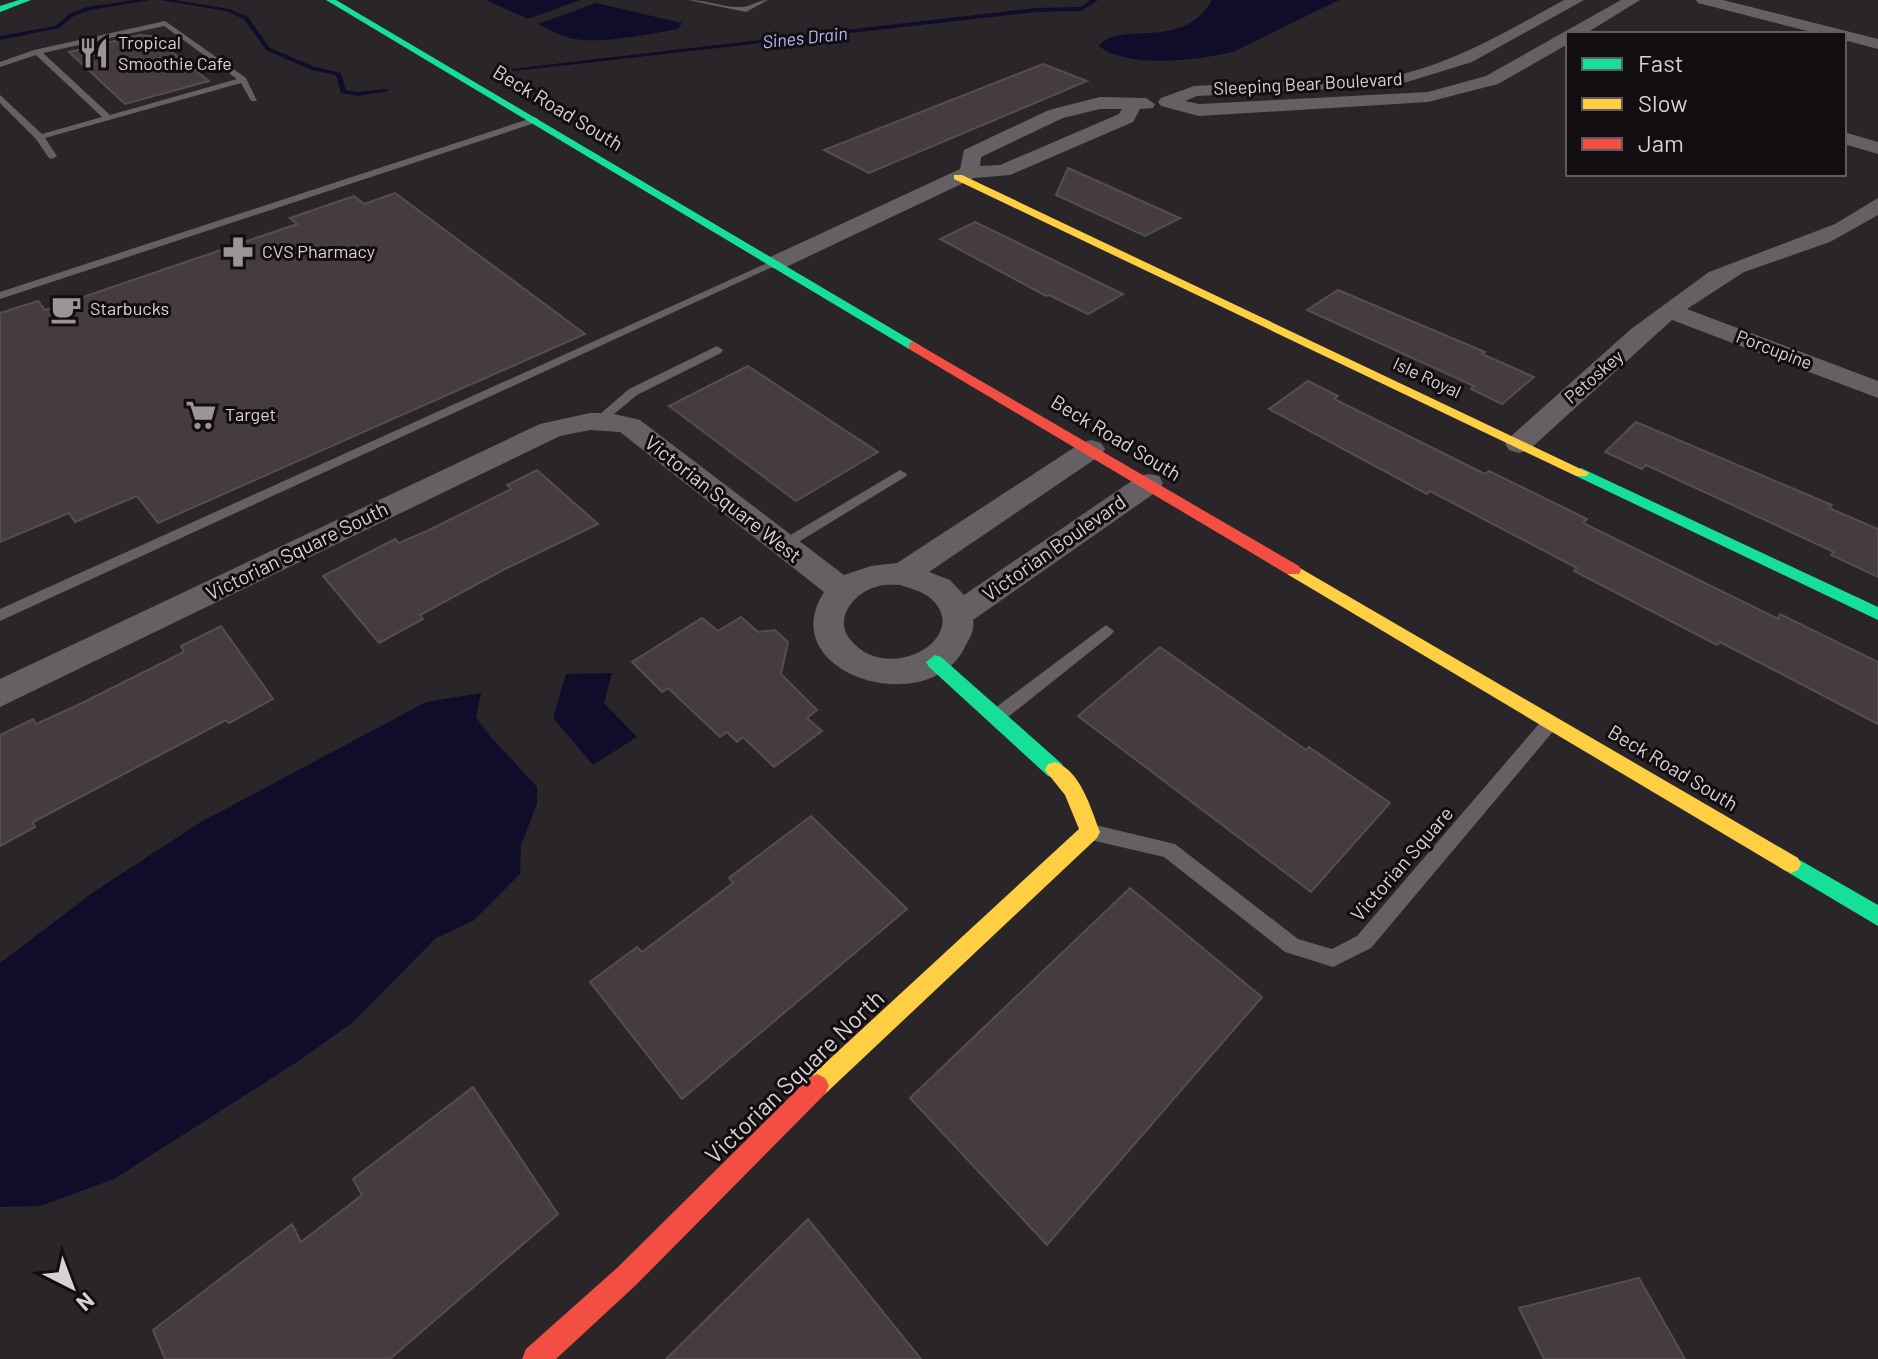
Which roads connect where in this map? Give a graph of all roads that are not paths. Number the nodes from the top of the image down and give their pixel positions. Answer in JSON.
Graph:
{"nodes":[{"id":1,"x":27,"y":0,"type":"edge"},
{"id":2,"x":330,"y":0,"type":"edge"},
{"id":3,"x":692,"y":0,"type":"edge"},
{"id":4,"x":764,"y":0,"type":"edge"},
{"id":5,"x":1576,"y":0,"type":"edge"},
{"id":6,"x":1632,"y":0,"type":"edge"},
{"id":7,"x":1704,"y":0,"type":"edge"},
{"id":8,"x":0,"y":9,"type":"edge"},
{"id":9,"x":1577,"y":32,"type":"edge"},
{"id":10,"x":1830,"y":32,"type":"edge"},
{"id":11,"x":1846,"y":36,"type":"edge"},
{"id":12,"x":1566,"y":38,"type":"edge"},
{"id":13,"x":1503,"y":40,"type":"junction"},
{"id":14,"x":1878,"y":44,"type":"edge"},
{"id":15,"x":37,"y":52,"type":"junction"},
{"id":16,"x":1543,"y":52,"type":"junction"},
{"id":17,"x":1566,"y":58,"type":"edge"},
{"id":18,"x":0,"y":65,"type":"edge"},
{"id":19,"x":243,"y":80,"type":"junction"},
{"id":20,"x":0,"y":98,"type":"edge"},
{"id":21,"x":254,"y":99,"type":"dead end"},
{"id":22,"x":1167,"y":102,"type":"junction"},
{"id":23,"x":1133,"y":106,"type":"junction"},
{"id":24,"x":108,"y":118,"type":"junction"},
{"id":25,"x":535,"y":120,"type":"junction"},
{"id":26,"x":40,"y":137,"type":"junction"},
{"id":27,"x":1846,"y":139,"type":"edge"},
{"id":28,"x":1878,"y":148,"type":"edge"},
{"id":29,"x":52,"y":156,"type":"dead end"},
{"id":30,"x":964,"y":175,"type":"junction"},
{"id":31,"x":1878,"y":204,"type":"edge"},
{"id":32,"x":776,"y":263,"type":"junction"},
{"id":33,"x":0,"y":296,"type":"edge"},
{"id":34,"x":1670,"y":311,"type":"junction"},
{"id":35,"x":717,"y":350,"type":"dead end"},
{"id":36,"x":1878,"y":390,"type":"edge"},
{"id":37,"x":599,"y":420,"type":"junction"},
{"id":38,"x":1519,"y":444,"type":"junction"},
{"id":39,"x":1091,"y":449,"type":"junction"},
{"id":40,"x":900,"y":474,"type":"dead end"},
{"id":41,"x":1149,"y":483,"type":"junction"},
{"id":42,"x":782,"y":546,"type":"junction"},
{"id":43,"x":903,"y":574,"type":"junction"},
{"id":44,"x":843,"y":590,"type":"junction"},
{"id":45,"x":959,"y":614,"type":"junction"},
{"id":46,"x":1878,"y":614,"type":"edge"},
{"id":47,"x":0,"y":615,"type":"edge"},
{"id":48,"x":1106,"y":631,"type":"dead end"},
{"id":49,"x":935,"y":662,"type":"junction"},
{"id":50,"x":0,"y":694,"type":"edge"},
{"id":51,"x":995,"y":717,"type":"junction"},
{"id":52,"x":1551,"y":721,"type":"junction"},
{"id":53,"x":1090,"y":832,"type":"junction"},
{"id":54,"x":1878,"y":916,"type":"edge"},
{"id":55,"x":536,"y":1359,"type":"edge"}],
"edges":[{"from":1,"to":8,"type":"main road"},
{"from":2,"to":25,"type":"main road","name":"Beck Road South"},
{"from":3,"to":4,"type":"lane"},
{"from":5,"to":13,"type":"street","name":"Sleeping Bear Boulevard"},
{"from":6,"to":9,"type":"street","name":"Sleeping Bear Boulevard"},
{"from":7,"to":10,"type":"street"},
{"from":11,"to":14,"type":"street"},
{"from":12,"to":16,"type":"street","name":"Sleeping Bear Boulevard"},
{"from":13,"to":16,"type":"street"},
{"from":13,"to":22,"type":"street","name":"Sleeping Bear Boulevard"},
{"from":15,"to":18,"type":"lane"},
{"from":15,"to":19,"type":"lane"},
{"from":15,"to":24,"type":"lane"},
{"from":16,"to":17,"type":"street"},
{"from":16,"to":22,"type":"street","name":"Sleeping Bear Boulevard"},
{"from":19,"to":21,"type":"lane"},
{"from":19,"to":24,"type":"lane"},
{"from":20,"to":26,"type":"lane"},
{"from":22,"to":23,"type":"street","name":"Sleeping Bear Boulevard"},
{"from":23,"to":30,"type":"street","name":"Sleeping Bear Boulevard"},
{"from":23,"to":30,"type":"street","name":"Sleeping Bear Boulevard"},
{"from":24,"to":26,"type":"lane"},
{"from":25,"to":32,"type":"main road","name":"Beck Road South"},
{"from":25,"to":33,"type":"lane"},
{"from":26,"to":29,"type":"lane"},
{"from":27,"to":28,"type":"street"},
{"from":30,"to":32,"type":"street","name":"Sleeping Bear Boulevard"},
{"from":30,"to":38,"type":"main road","name":"Isle Royal"},
{"from":31,"to":34,"type":"street","name":"Petoskey"},
{"from":32,"to":39,"type":"main road","name":"Beck Road South"},
{"from":32,"to":47,"type":"lane"},
{"from":34,"to":36,"type":"street","name":"Porcupine"},
{"from":34,"to":38,"type":"street","name":"Petoskey"},
{"from":35,"to":37,"type":"lane"},
{"from":37,"to":42,"type":"street","name":"Victorian Square West"},
{"from":37,"to":50,"type":"street","name":"Victorian Square South"},
{"from":38,"to":46,"type":"main road","name":"Isle Royal"},
{"from":39,"to":41,"type":"main road","name":"Beck Road South"},
{"from":39,"to":43,"type":"street"},
{"from":40,"to":42,"type":"lane"},
{"from":41,"to":45,"type":"street","name":"Victorian Boulevard"},
{"from":41,"to":52,"type":"main road","name":"Beck Road South"},
{"from":42,"to":44,"type":"street","name":"Victorian Square West"},
{"from":43,"to":44,"type":"street"},
{"from":43,"to":45,"type":"street"},
{"from":44,"to":49,"type":"street"},
{"from":45,"to":49,"type":"street"},
{"from":48,"to":51,"type":"lane"},
{"from":49,"to":51,"type":"main road"},
{"from":51,"to":53,"type":"main road"},
{"from":52,"to":53,"type":"lane","name":"Victorian Square"},
{"from":52,"to":54,"type":"main road","name":"Beck Road South"},
{"from":53,"to":55,"type":"main road","name":"Victorian Square North"}]}
